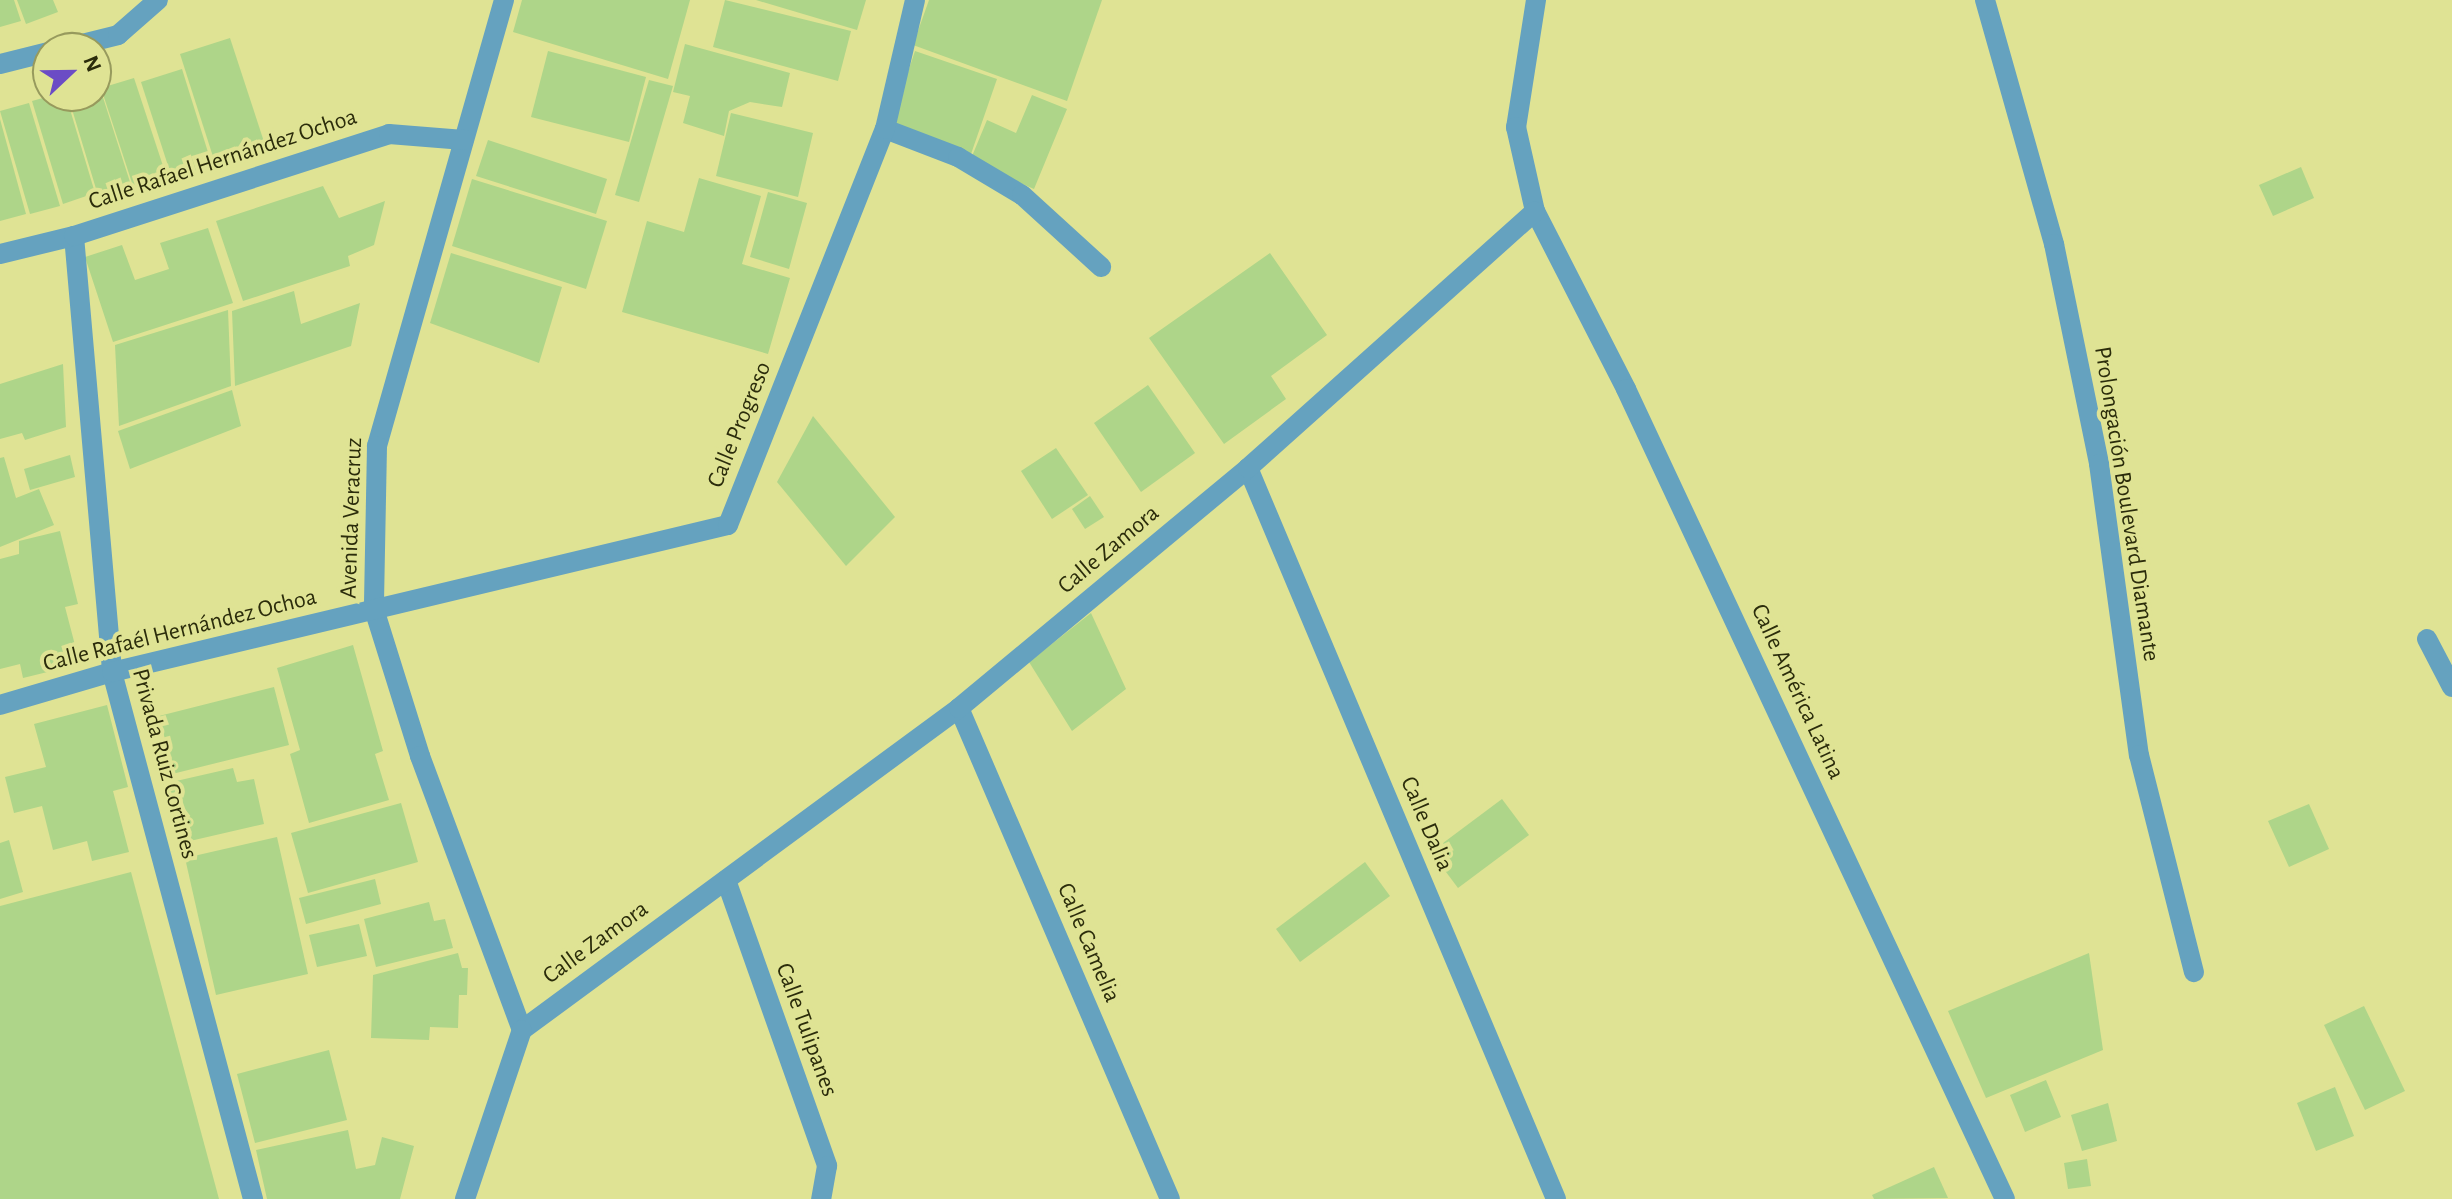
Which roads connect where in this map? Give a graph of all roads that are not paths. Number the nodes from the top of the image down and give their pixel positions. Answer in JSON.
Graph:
{"nodes":[{"id":1,"x":158,"y":0,"type":"edge"},
{"id":2,"x":504,"y":0,"type":"edge"},
{"id":3,"x":915,"y":0,"type":"edge"},
{"id":4,"x":1536,"y":0,"type":"edge"},
{"id":5,"x":1985,"y":0,"type":"edge"},
{"id":6,"x":112,"y":36,"type":"edge"},
{"id":7,"x":32,"y":56,"type":"edge"},
{"id":8,"x":0,"y":64,"type":"edge"},
{"id":9,"x":885,"y":129,"type":"junction"},
{"id":10,"x":464,"y":140,"type":"junction"},
{"id":11,"x":1535,"y":211,"type":"junction"},
{"id":12,"x":74,"y":236,"type":"junction"},
{"id":13,"x":0,"y":254,"type":"edge"},
{"id":14,"x":1101,"y":267,"type":"dead end"},
{"id":15,"x":1248,"y":468,"type":"junction"},
{"id":16,"x":374,"y":609,"type":"junction"},
{"id":17,"x":2427,"y":639,"type":"dead end"},
{"id":18,"x":112,"y":672,"type":"junction"},
{"id":19,"x":2452,"y":687,"type":"edge"},
{"id":20,"x":0,"y":705,"type":"edge"},
{"id":21,"x":959,"y":708,"type":"junction"},
{"id":22,"x":726,"y":880,"type":"junction"},
{"id":23,"x":2194,"y":972,"type":"dead end"},
{"id":24,"x":522,"y":1030,"type":"junction"},
{"id":25,"x":253,"y":1199,"type":"edge"},
{"id":26,"x":465,"y":1199,"type":"edge"},
{"id":27,"x":821,"y":1199,"type":"edge"},
{"id":28,"x":1170,"y":1199,"type":"edge"},
{"id":29,"x":1556,"y":1199,"type":"edge"},
{"id":30,"x":2005,"y":1199,"type":"edge"}],
"edges":[{"from":1,"to":6,"type":"street"},
{"from":2,"to":10,"type":"street","name":"Avenida Veracruz"},
{"from":3,"to":9,"type":"street","name":"Calle Progreso"},
{"from":4,"to":11,"type":"street"},
{"from":5,"to":23,"type":"street","name":"Prolongación Boulevard Diamante"},
{"from":7,"to":8,"type":"street"},
{"from":9,"to":14,"type":"street"},
{"from":9,"to":16,"type":"street","name":"Calle Progreso"},
{"from":10,"to":12,"type":"street","name":"Calle Rafael Hernández Ochoa"},
{"from":10,"to":16,"type":"street","name":"Avenida Veracruz"},
{"from":11,"to":15,"type":"street","name":"Calle Zamora"},
{"from":11,"to":30,"type":"street","name":"Calle América Latina"},
{"from":12,"to":13,"type":"street","name":"Calle Rafael Hernández Ochoa"},
{"from":12,"to":18,"type":"street","name":"Privada Ruiz Cortines"},
{"from":15,"to":21,"type":"street","name":"Calle Zamora"},
{"from":15,"to":29,"type":"street","name":"Calle Dalia"},
{"from":16,"to":18,"type":"street","name":"Calle Rafaél Hernández Ochoa"},
{"from":16,"to":24,"type":"street","name":"Avenida Veracruz"},
{"from":17,"to":19,"type":"street"},
{"from":18,"to":20,"type":"street","name":"Calle Rafaél Hernández Ochoa"},
{"from":18,"to":25,"type":"street","name":"Privada Ruiz Cortines"},
{"from":21,"to":22,"type":"street","name":"Calle Zamora"},
{"from":21,"to":28,"type":"street","name":"Calle Camelia"},
{"from":22,"to":24,"type":"street","name":"Calle Zamora"},
{"from":22,"to":27,"type":"street","name":"Calle Tulipanes"},
{"from":24,"to":26,"type":"street"}]}
